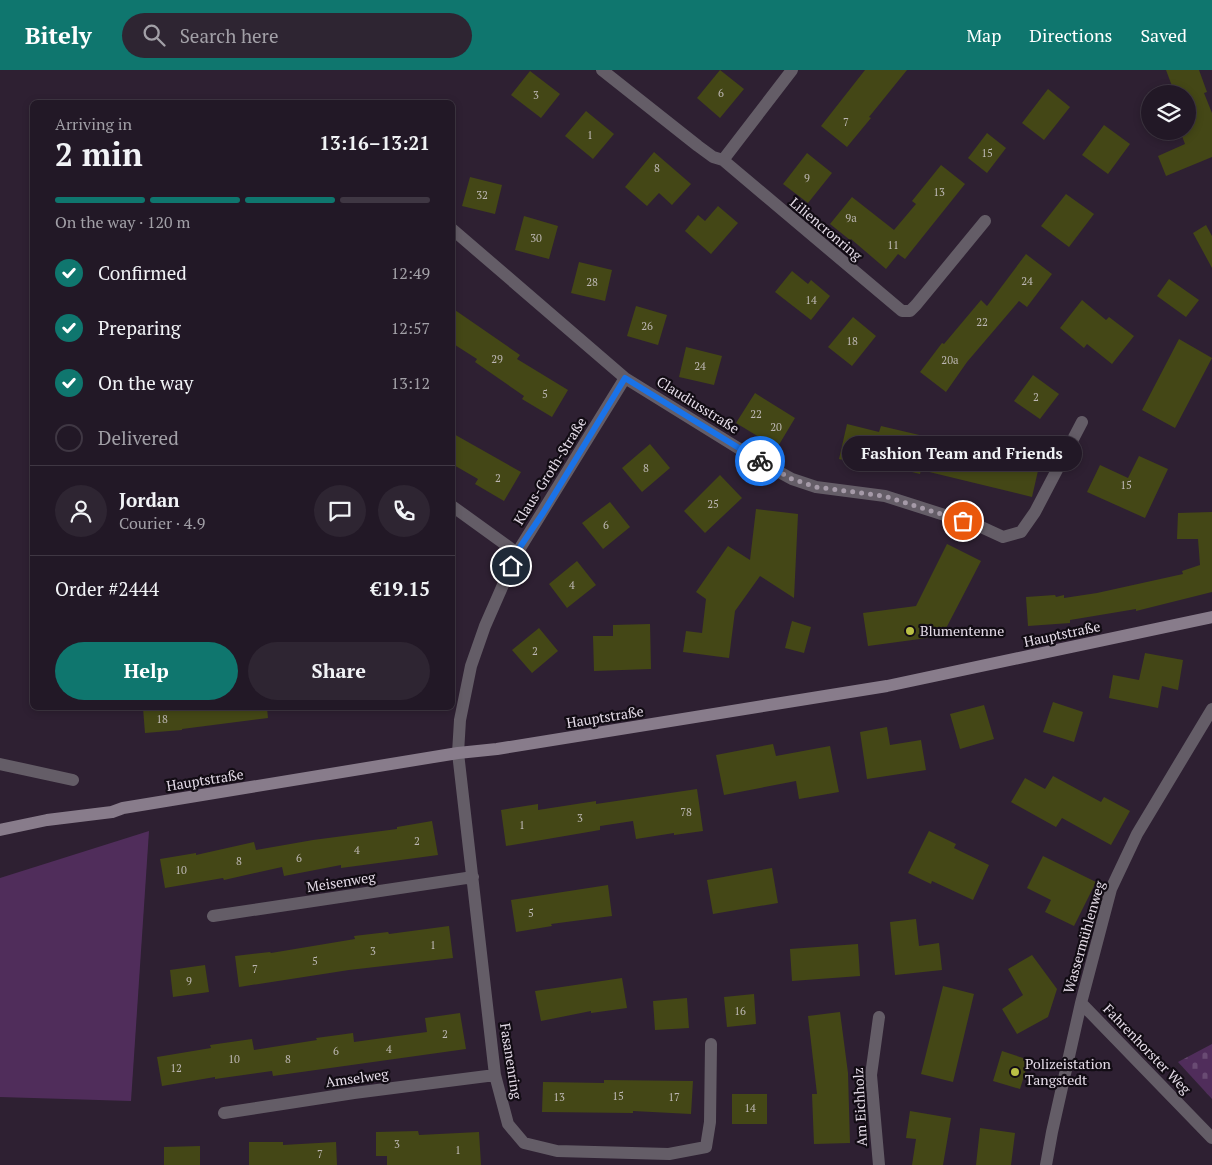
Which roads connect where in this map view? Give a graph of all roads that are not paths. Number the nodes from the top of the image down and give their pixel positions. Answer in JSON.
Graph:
{"nodes":[{"id":1,"x":602,"y":70,"type":"edge"},
{"id":2,"x":792,"y":70,"type":"edge"},
{"id":3,"x":723,"y":160,"type":"junction"},
{"id":4,"x":985,"y":221,"type":"dead end"},
{"id":5,"x":455,"y":232,"type":"edge"},
{"id":6,"x":625,"y":378,"type":"junction"},
{"id":7,"x":1082,"y":422,"type":"dead end"},
{"id":8,"x":455,"y":508,"type":"edge"},
{"id":9,"x":516,"y":553,"type":"junction"},
{"id":10,"x":1212,"y":616,"type":"edge"},
{"id":11,"x":1212,"y":709,"type":"edge"},
{"id":12,"x":458,"y":753,"type":"junction"},
{"id":13,"x":0,"y":764,"type":"edge"},
{"id":14,"x":73,"y":780,"type":"dead end"},
{"id":15,"x":0,"y":830,"type":"edge"},
{"id":16,"x":473,"y":877,"type":"junction"},
{"id":17,"x":213,"y":916,"type":"dead end"},
{"id":18,"x":1081,"y":1003,"type":"junction"},
{"id":19,"x":879,"y":1017,"type":"dead end"},
{"id":20,"x":711,"y":1044,"type":"dead end"},
{"id":21,"x":495,"y":1074,"type":"junction"},
{"id":22,"x":224,"y":1113,"type":"dead end"},
{"id":23,"x":1212,"y":1138,"type":"edge"},
{"id":24,"x":878,"y":1165,"type":"edge"},
{"id":25,"x":1046,"y":1165,"type":"edge"}],
"edges":[{"from":1,"to":3,"type":"street"},
{"from":2,"to":3,"type":"street"},
{"from":3,"to":4,"type":"street","name":"Liliencronring"},
{"from":5,"to":6,"type":"street","name":"Claudiusstraße"},
{"from":6,"to":7,"type":"street","name":"Claudiusstraße"},
{"from":6,"to":9,"type":"street","name":"Klaus-Groth-Straße"},
{"from":8,"to":9,"type":"street"},
{"from":9,"to":12,"type":"street","name":"Klaus-Groth-Straße"},
{"from":10,"to":12,"type":"street","name":"Hauptstraße"},
{"from":11,"to":18,"type":"street","name":"Wassermühlenweg"},
{"from":12,"to":15,"type":"street","name":"Hauptstraße"},
{"from":12,"to":16,"type":"street","name":"Fasanenring"},
{"from":13,"to":14,"type":"street"},
{"from":16,"to":17,"type":"street","name":"Meisenweg"},
{"from":16,"to":21,"type":"street","name":"Fasanenring"},
{"from":18,"to":23,"type":"street","name":"Fahrenhorster Weg"},
{"from":18,"to":25,"type":"street","name":"Wassermühlenweg"},
{"from":19,"to":24,"type":"street","name":"Am Eichholz"},
{"from":20,"to":21,"type":"street","name":"Fasanenring"},
{"from":21,"to":22,"type":"street","name":"Amselweg"}]}
